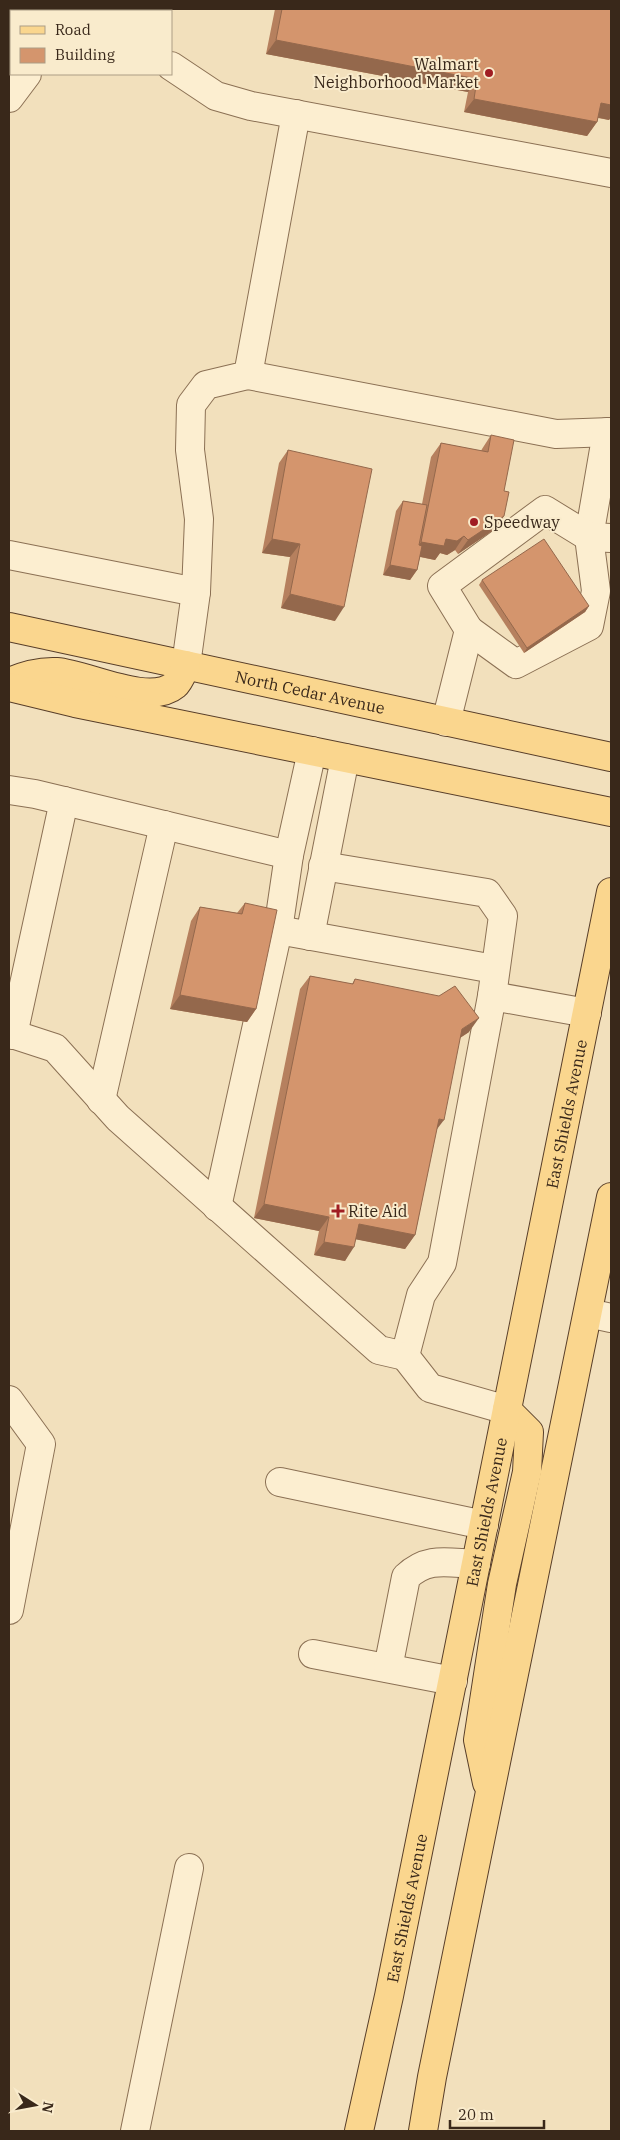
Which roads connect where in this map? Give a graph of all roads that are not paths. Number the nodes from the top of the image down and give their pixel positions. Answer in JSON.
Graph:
{"nodes":[{"id":1,"x":172,"y":67,"type":"edge"},
{"id":2,"x":26,"y":75,"type":"edge"},
{"id":3,"x":9,"y":98,"type":"edge"},
{"id":4,"x":296,"y":114,"type":"junction"},
{"id":5,"x":611,"y":173,"type":"edge"},
{"id":6,"x":248,"y":376,"type":"junction"},
{"id":7,"x":609,"y":432,"type":"edge"},
{"id":8,"x":600,"y":537,"type":"edge"},
{"id":9,"x":9,"y":555,"type":"edge"},
{"id":10,"x":196,"y":592,"type":"junction"},
{"id":11,"x":9,"y":627,"type":"edge"},
{"id":12,"x":470,"y":630,"type":"junction"},
{"id":13,"x":186,"y":665,"type":"junction"},
{"id":14,"x":9,"y":682,"type":"edge"},
{"id":15,"x":9,"y":687,"type":"edge"},
{"id":16,"x":446,"y":722,"type":"junction"},
{"id":17,"x":312,"y":751,"type":"junction"},
{"id":18,"x":611,"y":757,"type":"edge"},
{"id":19,"x":345,"y":758,"type":"junction"},
{"id":20,"x":9,"y":790,"type":"edge"},
{"id":21,"x":64,"y":801,"type":"junction"},
{"id":22,"x":611,"y":812,"type":"edge"},
{"id":23,"x":164,"y":825,"type":"junction"},
{"id":24,"x":289,"y":855,"type":"junction"},
{"id":25,"x":323,"y":866,"type":"junction"},
{"id":26,"x":611,"y":892,"type":"edge"},
{"id":27,"x":278,"y":930,"type":"junction"},
{"id":28,"x":310,"y":936,"type":"junction"},
{"id":29,"x":494,"y":969,"type":"junction"},
{"id":30,"x":492,"y":996,"type":"junction"},
{"id":31,"x":587,"y":1013,"type":"junction"},
{"id":32,"x":11,"y":1034,"type":"edge"},
{"id":33,"x":101,"y":1100,"type":"junction"},
{"id":34,"x":611,"y":1197,"type":"edge"},
{"id":35,"x":217,"y":1207,"type":"junction"},
{"id":36,"x":600,"y":1316,"type":"edge"},
{"id":37,"x":405,"y":1356,"type":"junction"},
{"id":38,"x":9,"y":1400,"type":"edge"},
{"id":39,"x":507,"y":1410,"type":"junction"},
{"id":40,"x":280,"y":1482,"type":"dead end"},
{"id":41,"x":484,"y":1525,"type":"junction"},
{"id":42,"x":476,"y":1564,"type":"junction"},
{"id":43,"x":9,"y":1610,"type":"edge"},
{"id":44,"x":313,"y":1654,"type":"dead end"},
{"id":45,"x":388,"y":1668,"type":"junction"},
{"id":46,"x":453,"y":1680,"type":"junction"},
{"id":47,"x":490,"y":1794,"type":"junction"},
{"id":48,"x":190,"y":1868,"type":"dead end"},
{"id":49,"x":135,"y":2131,"type":"edge"},
{"id":50,"x":359,"y":2131,"type":"edge"},
{"id":51,"x":423,"y":2131,"type":"edge"}],
"edges":[{"from":1,"to":4,"type":"street"},
{"from":2,"to":3,"type":"street"},
{"from":4,"to":5,"type":"street"},
{"from":4,"to":6,"type":"street"},
{"from":6,"to":7,"type":"street"},
{"from":6,"to":10,"type":"street"},
{"from":7,"to":8,"type":"street"},
{"from":8,"to":12,"type":"street"},
{"from":8,"to":12,"type":"street"},
{"from":9,"to":10,"type":"street"},
{"from":10,"to":13,"type":"street"},
{"from":11,"to":13,"type":"main road","name":"North Cedar Avenue"},
{"from":12,"to":16,"type":"street"},
{"from":13,"to":14,"type":"main road"},
{"from":13,"to":16,"type":"main road","name":"North Cedar Avenue"},
{"from":15,"to":17,"type":"main road"},
{"from":16,"to":18,"type":"main road","name":"North Cedar Avenue"},
{"from":17,"to":19,"type":"main road"},
{"from":17,"to":24,"type":"street"},
{"from":19,"to":22,"type":"main road"},
{"from":19,"to":25,"type":"street"},
{"from":20,"to":21,"type":"street"},
{"from":21,"to":23,"type":"street"},
{"from":21,"to":32,"type":"street"},
{"from":23,"to":24,"type":"street"},
{"from":23,"to":33,"type":"street"},
{"from":24,"to":27,"type":"street"},
{"from":25,"to":28,"type":"street"},
{"from":25,"to":29,"type":"street"},
{"from":26,"to":31,"type":"main road","name":"East Shields Avenue"},
{"from":27,"to":28,"type":"street"},
{"from":27,"to":35,"type":"street"},
{"from":28,"to":29,"type":"street"},
{"from":29,"to":30,"type":"street"},
{"from":30,"to":31,"type":"street"},
{"from":30,"to":37,"type":"street"},
{"from":31,"to":39,"type":"main road","name":"East Shields Avenue"},
{"from":32,"to":33,"type":"street"},
{"from":33,"to":35,"type":"street"},
{"from":34,"to":36,"type":"main road"},
{"from":35,"to":37,"type":"street"},
{"from":36,"to":47,"type":"main road"},
{"from":37,"to":39,"type":"street"},
{"from":38,"to":43,"type":"street"},
{"from":39,"to":41,"type":"main road","name":"East Shields Avenue"},
{"from":39,"to":47,"type":"main road"},
{"from":40,"to":41,"type":"street"},
{"from":41,"to":42,"type":"main road","name":"East Shields Avenue"},
{"from":42,"to":45,"type":"street"},
{"from":42,"to":46,"type":"main road","name":"East Shields Avenue"},
{"from":44,"to":45,"type":"street"},
{"from":45,"to":46,"type":"street"},
{"from":46,"to":50,"type":"main road","name":"East Shields Avenue"},
{"from":47,"to":51,"type":"main road"},
{"from":48,"to":49,"type":"street"}]}
